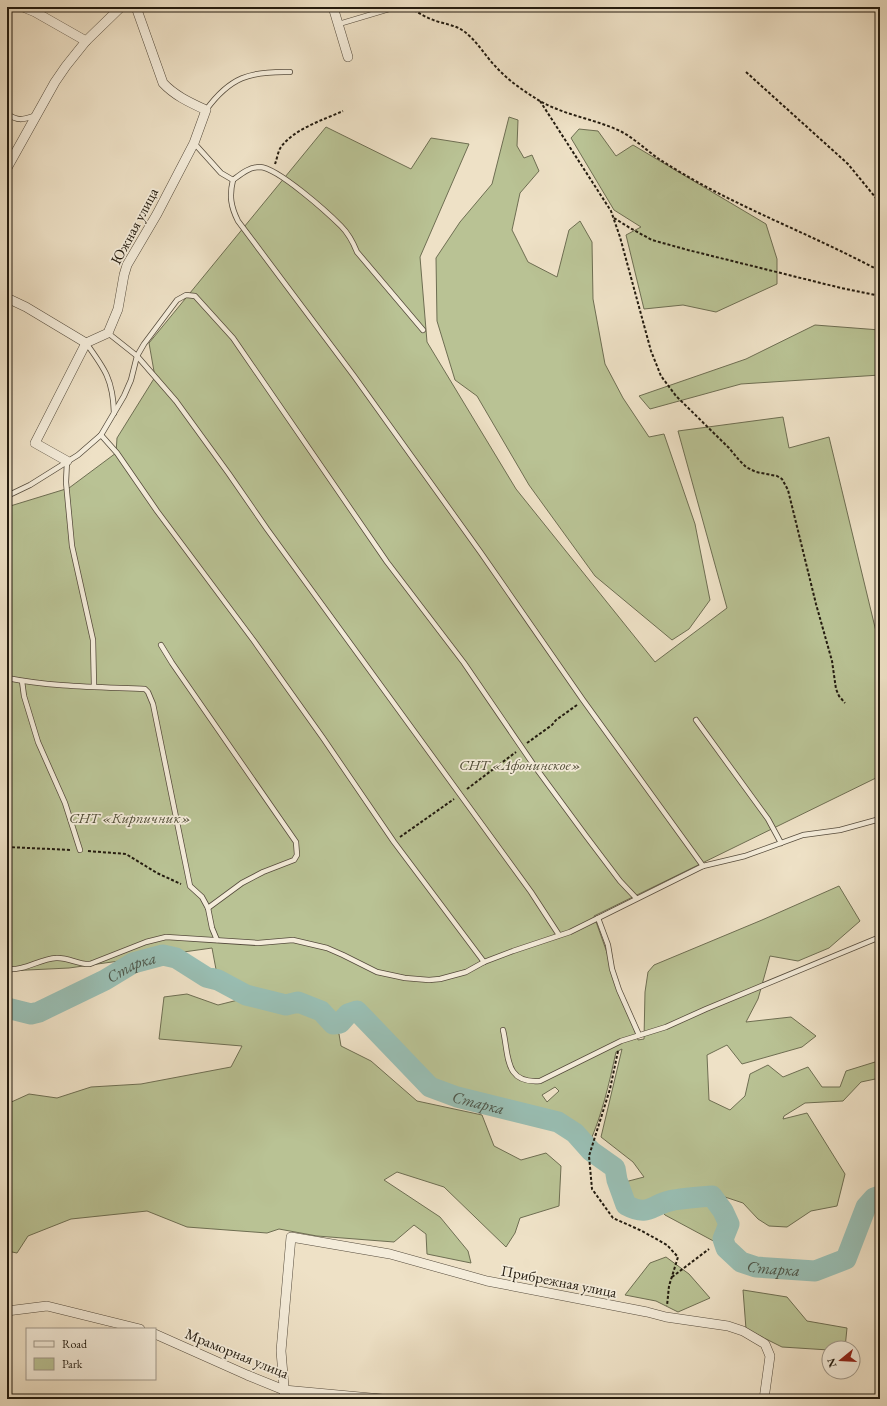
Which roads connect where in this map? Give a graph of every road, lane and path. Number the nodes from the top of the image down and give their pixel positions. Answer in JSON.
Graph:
{"nodes":[{"id":1,"x":23,"y":7,"type":"edge"},
{"id":2,"x":121,"y":7,"type":"edge"},
{"id":3,"x":136,"y":7,"type":"edge"},
{"id":4,"x":333,"y":7,"type":"edge"},
{"id":5,"x":396,"y":7,"type":"edge"},
{"id":6,"x":410,"y":7,"type":"edge"},
{"id":7,"x":339,"y":24,"type":"junction"},
{"id":8,"x":86,"y":41,"type":"junction"},
{"id":9,"x":348,"y":57,"type":"dead end"},
{"id":10,"x":290,"y":72,"type":"dead end"},
{"id":11,"x":746,"y":72,"type":"dead end"},
{"id":12,"x":540,"y":101,"type":"junction"},
{"id":13,"x":206,"y":110,"type":"junction"},
{"id":14,"x":343,"y":111,"type":"dead end"},
{"id":15,"x":7,"y":114,"type":"edge"},
{"id":16,"x":36,"y":116,"type":"junction"},
{"id":17,"x":194,"y":143,"type":"junction"},
{"id":18,"x":7,"y":168,"type":"edge"},
{"id":19,"x":273,"y":172,"type":"junction"},
{"id":20,"x":233,"y":180,"type":"junction"},
{"id":21,"x":880,"y":203,"type":"edge"},
{"id":22,"x":614,"y":218,"type":"junction"},
{"id":23,"x":880,"y":271,"type":"edge"},
{"id":24,"x":880,"y":296,"type":"edge"},
{"id":25,"x":7,"y":298,"type":"edge"},
{"id":26,"x":423,"y":330,"type":"dead end"},
{"id":27,"x":108,"y":333,"type":"junction"},
{"id":28,"x":86,"y":343,"type":"junction"},
{"id":29,"x":137,"y":356,"type":"junction"},
{"id":30,"x":114,"y":414,"type":"junction"},
{"id":31,"x":101,"y":435,"type":"junction"},
{"id":32,"x":68,"y":461,"type":"junction"},
{"id":33,"x":7,"y":496,"type":"edge"},
{"id":34,"x":162,"y":645,"type":"dead end"},
{"id":35,"x":7,"y":678,"type":"edge"},
{"id":36,"x":22,"y":681,"type":"junction"},
{"id":37,"x":94,"y":686,"type":"junction"},
{"id":38,"x":583,"y":700,"type":"junction"},
{"id":39,"x":846,"y":703,"type":"dead end"},
{"id":40,"x":696,"y":720,"type":"dead end"},
{"id":41,"x":522,"y":747,"type":"junction"},
{"id":42,"x":460,"y":794,"type":"junction"},
{"id":43,"x":880,"y":819,"type":"edge"},
{"id":44,"x":394,"y":842,"type":"junction"},
{"id":45,"x":781,"y":843,"type":"junction"},
{"id":46,"x":7,"y":847,"type":"edge"},
{"id":47,"x":80,"y":850,"type":"junction"},
{"id":48,"x":704,"y":866,"type":"junction"},
{"id":49,"x":190,"y":886,"type":"junction"},
{"id":50,"x":636,"y":898,"type":"junction"},
{"id":51,"x":208,"y":908,"type":"junction"},
{"id":52,"x":598,"y":918,"type":"junction"},
{"id":53,"x":559,"y":935,"type":"junction"},
{"id":54,"x":880,"y":937,"type":"edge"},
{"id":55,"x":217,"y":940,"type":"junction"},
{"id":56,"x":484,"y":962,"type":"junction"},
{"id":57,"x":7,"y":969,"type":"edge"},
{"id":58,"x":502,"y":1030,"type":"dead end"},
{"id":59,"x":639,"y":1035,"type":"junction"},
{"id":60,"x":621,"y":1041,"type":"junction"},
{"id":61,"x":709,"y":1248,"type":"dead end"},
{"id":62,"x":671,"y":1278,"type":"junction"},
{"id":63,"x":7,"y":1311,"type":"edge"},
{"id":64,"x":666,"y":1317,"type":"junction"},
{"id":65,"x":136,"y":1328,"type":"edge"},
{"id":66,"x":156,"y":1334,"type":"edge"},
{"id":67,"x":285,"y":1394,"type":"edge"},
{"id":68,"x":382,"y":1399,"type":"edge"},
{"id":69,"x":764,"y":1399,"type":"edge"}],
"edges":[{"from":1,"to":8,"type":"street"},
{"from":2,"to":8,"type":"street"},
{"from":3,"to":13,"type":"street"},
{"from":4,"to":7,"type":"street"},
{"from":5,"to":7,"type":"lane"},
{"from":6,"to":12,"type":"path"},
{"from":7,"to":9,"type":"street"},
{"from":8,"to":16,"type":"street"},
{"from":10,"to":13,"type":"lane","name":"Южная улица"},
{"from":11,"to":21,"type":"path"},
{"from":12,"to":22,"type":"path"},
{"from":12,"to":23,"type":"path"},
{"from":13,"to":17,"type":"street","name":"Южная улица"},
{"from":14,"to":19,"type":"path"},
{"from":15,"to":16,"type":"lane"},
{"from":16,"to":18,"type":"street"},
{"from":17,"to":20,"type":"lane"},
{"from":17,"to":27,"type":"street","name":"Южная улица"},
{"from":19,"to":20,"type":"lane"},
{"from":19,"to":26,"type":"lane"},
{"from":20,"to":38,"type":"lane"},
{"from":22,"to":24,"type":"path"},
{"from":22,"to":39,"type":"path"},
{"from":25,"to":28,"type":"street"},
{"from":27,"to":28,"type":"street"},
{"from":27,"to":29,"type":"lane"},
{"from":28,"to":30,"type":"lane"},
{"from":28,"to":32,"type":"street"},
{"from":29,"to":30,"type":"lane"},
{"from":29,"to":41,"type":"lane"},
{"from":29,"to":42,"type":"lane"},
{"from":30,"to":31,"type":"lane"},
{"from":31,"to":32,"type":"lane"},
{"from":31,"to":44,"type":"lane"},
{"from":32,"to":33,"type":"lane"},
{"from":32,"to":37,"type":"lane"},
{"from":34,"to":51,"type":"lane"},
{"from":35,"to":36,"type":"lane"},
{"from":36,"to":37,"type":"lane"},
{"from":36,"to":47,"type":"lane"},
{"from":37,"to":49,"type":"lane"},
{"from":38,"to":41,"type":"path"},
{"from":38,"to":48,"type":"lane"},
{"from":40,"to":45,"type":"lane"},
{"from":41,"to":42,"type":"path"},
{"from":41,"to":50,"type":"lane"},
{"from":42,"to":44,"type":"path"},
{"from":42,"to":53,"type":"lane"},
{"from":43,"to":45,"type":"lane"},
{"from":44,"to":56,"type":"lane"},
{"from":45,"to":48,"type":"lane"},
{"from":46,"to":47,"type":"path"},
{"from":47,"to":49,"type":"path"},
{"from":48,"to":50,"type":"lane"},
{"from":49,"to":51,"type":"lane"},
{"from":50,"to":52,"type":"lane"},
{"from":51,"to":55,"type":"lane"},
{"from":52,"to":53,"type":"lane"},
{"from":52,"to":59,"type":"lane"},
{"from":53,"to":56,"type":"lane"},
{"from":54,"to":59,"type":"lane"},
{"from":55,"to":56,"type":"lane"},
{"from":55,"to":57,"type":"lane"},
{"from":58,"to":60,"type":"lane"},
{"from":59,"to":60,"type":"lane"},
{"from":60,"to":62,"type":"path"},
{"from":61,"to":62,"type":"path"},
{"from":62,"to":64,"type":"path"},
{"from":63,"to":65,"type":"street"},
{"from":64,"to":67,"type":"street","name":"Прибрежная улица"},
{"from":64,"to":69,"type":"street","name":"Прибрежная улица"},
{"from":66,"to":67,"type":"street","name":"Мраморная улица"},
{"from":67,"to":68,"type":"street","name":"Мраморная улица"}]}
